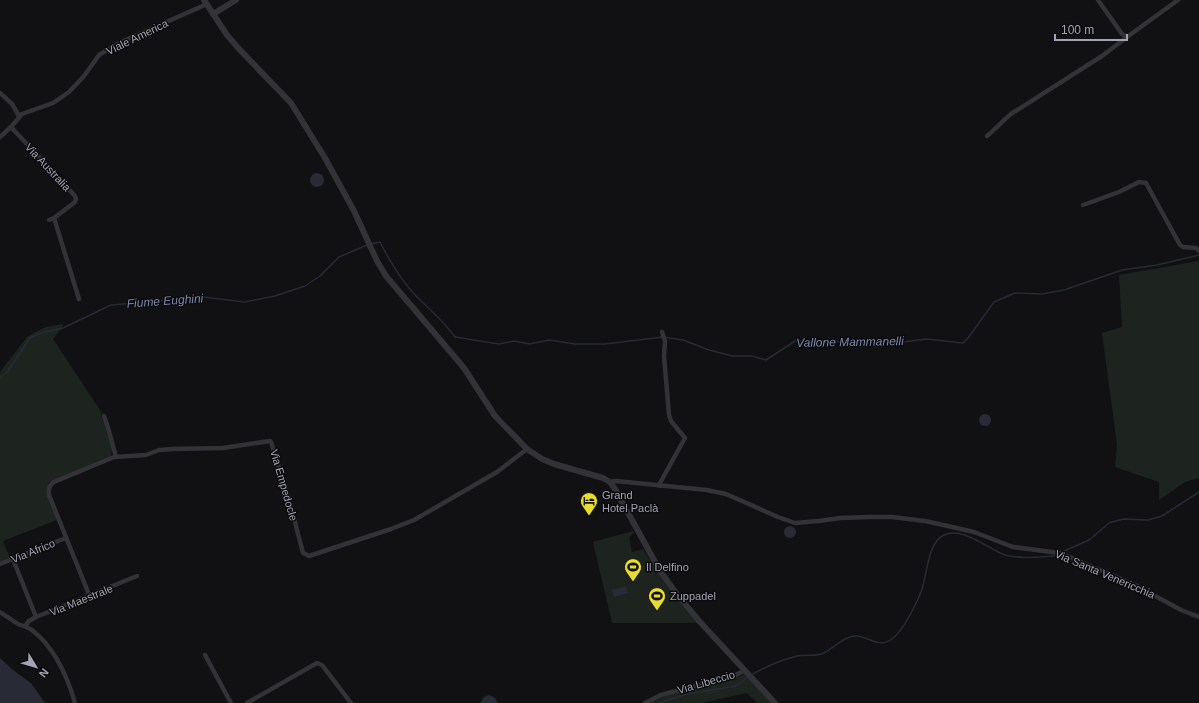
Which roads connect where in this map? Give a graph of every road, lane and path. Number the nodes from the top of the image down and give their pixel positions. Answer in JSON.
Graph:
{"nodes":[{"id":1,"x":236,"y":0,"type":"edge"},
{"id":2,"x":1098,"y":0,"type":"edge"},
{"id":3,"x":1178,"y":0,"type":"edge"},
{"id":4,"x":206,"y":2,"type":"edge"},
{"id":5,"x":213,"y":14,"type":"junction"},
{"id":6,"x":1127,"y":37,"type":"junction"},
{"id":7,"x":0,"y":93,"type":"edge"},
{"id":8,"x":20,"y":116,"type":"junction"},
{"id":9,"x":11,"y":127,"type":"junction"},
{"id":10,"x":987,"y":136,"type":"dead end"},
{"id":11,"x":0,"y":137,"type":"edge"},
{"id":12,"x":1082,"y":205,"type":"dead end"},
{"id":13,"x":54,"y":218,"type":"junction"},
{"id":14,"x":49,"y":220,"type":"dead end"},
{"id":15,"x":1199,"y":251,"type":"edge"},
{"id":16,"x":79,"y":299,"type":"dead end"},
{"id":17,"x":662,"y":332,"type":"dead end"},
{"id":18,"x":104,"y":416,"type":"dead end"},
{"id":19,"x":527,"y":449,"type":"junction"},
{"id":20,"x":116,"y":457,"type":"junction"},
{"id":21,"x":610,"y":482,"type":"junction"},
{"id":22,"x":660,"y":486,"type":"junction"},
{"id":23,"x":66,"y":538,"type":"junction"},
{"id":24,"x":13,"y":559,"type":"junction"},
{"id":25,"x":0,"y":564,"type":"edge"},
{"id":26,"x":138,"y":576,"type":"dead end"},
{"id":27,"x":90,"y":597,"type":"junction"},
{"id":28,"x":0,"y":612,"type":"edge"},
{"id":29,"x":36,"y":617,"type":"junction"},
{"id":30,"x":1199,"y":617,"type":"edge"},
{"id":31,"x":25,"y":626,"type":"junction"},
{"id":32,"x":205,"y":655,"type":"dead end"},
{"id":33,"x":745,"y":670,"type":"junction"},
{"id":34,"x":75,"y":703,"type":"edge"},
{"id":35,"x":231,"y":703,"type":"edge"},
{"id":36,"x":247,"y":703,"type":"edge"},
{"id":37,"x":351,"y":703,"type":"edge"},
{"id":38,"x":645,"y":703,"type":"edge"},
{"id":39,"x":775,"y":703,"type":"edge"}],
"edges":[{"from":1,"to":5,"type":"street"},
{"from":2,"to":6,"type":"street"},
{"from":3,"to":6,"type":"street"},
{"from":4,"to":5,"type":"street"},
{"from":4,"to":8,"type":"street","name":"Viale America"},
{"from":5,"to":19,"type":"street"},
{"from":6,"to":10,"type":"street"},
{"from":7,"to":8,"type":"street"},
{"from":8,"to":9,"type":"street","name":"Viale America"},
{"from":9,"to":11,"type":"street","name":"Viale America"},
{"from":9,"to":13,"type":"street","name":"Via Australia"},
{"from":12,"to":15,"type":"street"},
{"from":13,"to":14,"type":"street","name":"Via Australia"},
{"from":13,"to":16,"type":"street"},
{"from":17,"to":22,"type":"street"},
{"from":18,"to":20,"type":"street"},
{"from":19,"to":20,"type":"street","name":"Via Empedocle"},
{"from":19,"to":21,"type":"street"},
{"from":20,"to":23,"type":"street","name":"Via Empedocle"},
{"from":21,"to":22,"type":"street","name":"Via Santa Venericchia"},
{"from":21,"to":33,"type":"street"},
{"from":22,"to":30,"type":"street","name":"Via Santa Venericchia"},
{"from":23,"to":24,"type":"street","name":"Via Africo"},
{"from":23,"to":27,"type":"street","name":"Via Empedocle"},
{"from":24,"to":25,"type":"street","name":"Via Africo"},
{"from":24,"to":29,"type":"street"},
{"from":26,"to":27,"type":"street","name":"Via Maestrale"},
{"from":27,"to":29,"type":"street","name":"Via Maestrale"},
{"from":28,"to":31,"type":"street"},
{"from":29,"to":31,"type":"street","name":"Via Maestrale"},
{"from":31,"to":34,"type":"street"},
{"from":32,"to":35,"type":"street"},
{"from":33,"to":38,"type":"street","name":"Via Libeccio"},
{"from":33,"to":39,"type":"street"},
{"from":36,"to":37,"type":"street"}]}
